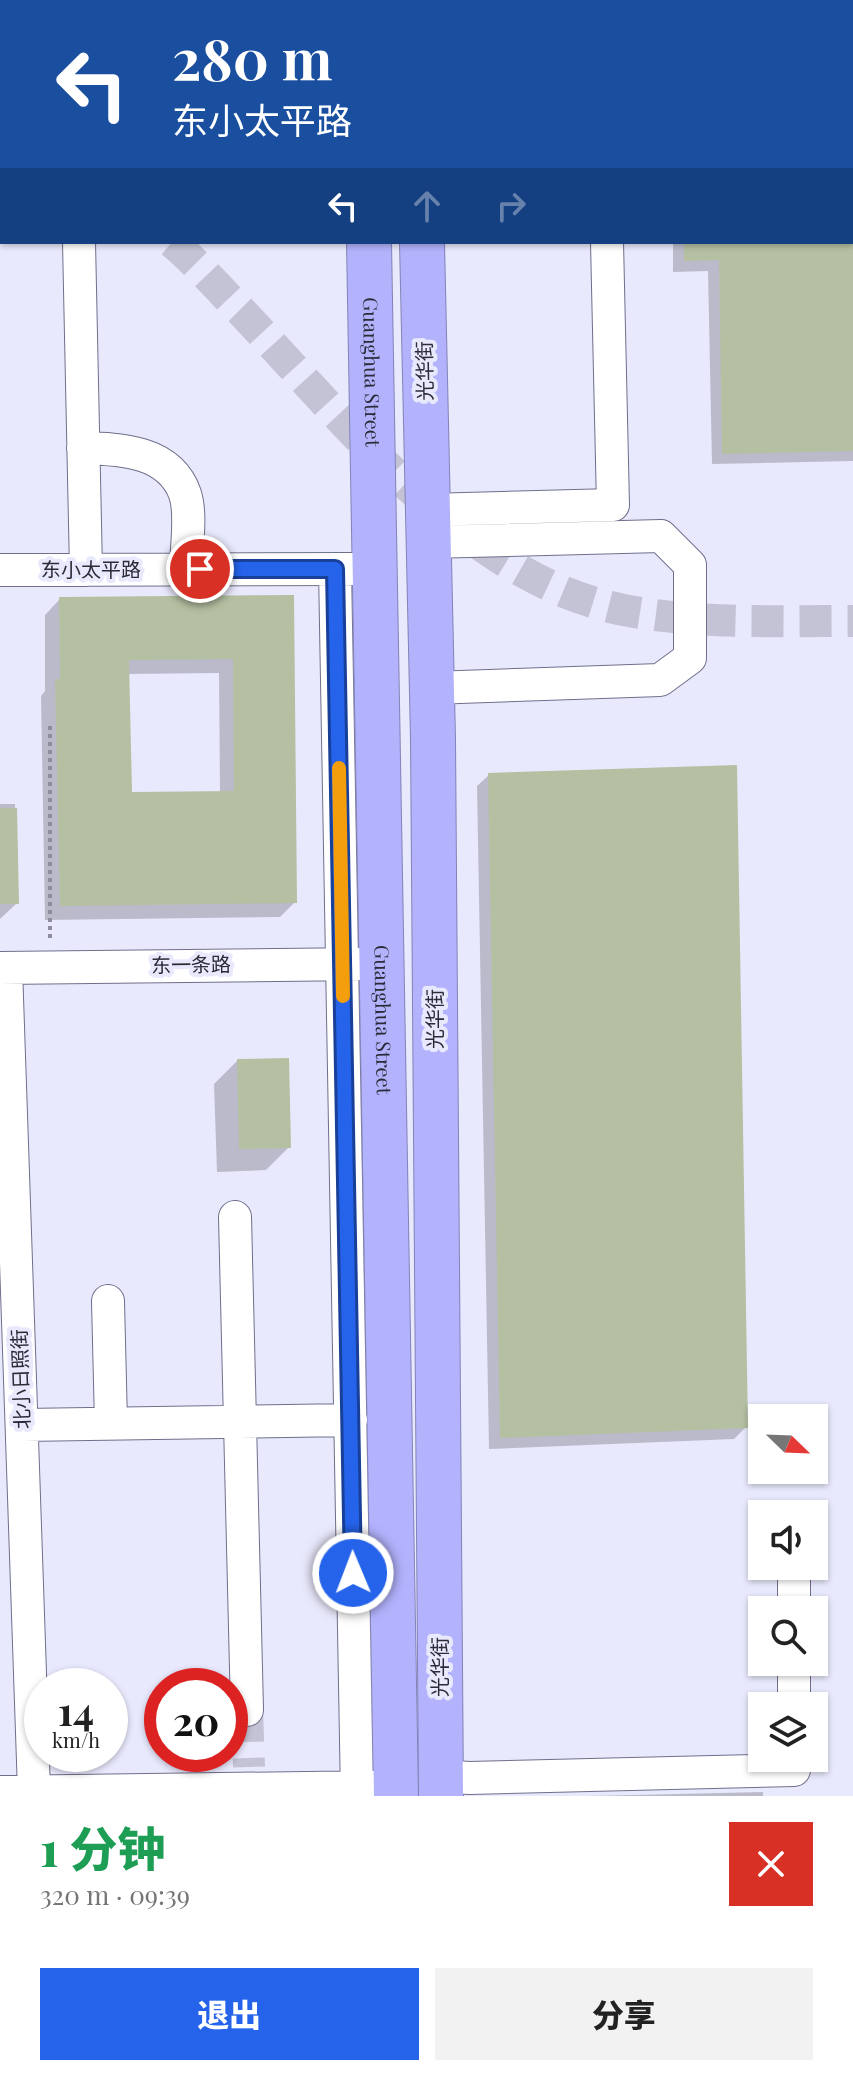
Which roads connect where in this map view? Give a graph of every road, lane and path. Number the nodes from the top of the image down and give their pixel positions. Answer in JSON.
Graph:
{"nodes":[{"id":1,"x":79,"y":244,"type":"edge"},
{"id":2,"x":369,"y":244,"type":"edge"},
{"id":3,"x":422,"y":244,"type":"edge"},
{"id":4,"x":607,"y":244,"type":"edge"},
{"id":5,"x":83,"y":448,"type":"junction"},
{"id":6,"x":428,"y":526,"type":"junction"},
{"id":7,"x":186,"y":569,"type":"junction"},
{"id":8,"x":355,"y":569,"type":"junction"},
{"id":9,"x":0,"y":570,"type":"edge"},
{"id":10,"x":86,"y":570,"type":"junction"},
{"id":11,"x":431,"y":688,"type":"junction"},
{"id":12,"x":50,"y":726,"type":"dead end"},
{"id":13,"x":362,"y":964,"type":"junction"},
{"id":14,"x":50,"y":967,"type":"junction"},
{"id":15,"x":3,"y":968,"type":"edge"},
{"id":16,"x":235,"y":1217,"type":"dead end"},
{"id":17,"x":108,"y":1301,"type":"dead end"},
{"id":18,"x":15,"y":1413,"type":"edge"},
{"id":19,"x":351,"y":1420,"type":"junction"},
{"id":20,"x":241,"y":1422,"type":"junction"},
{"id":21,"x":111,"y":1423,"type":"junction"},
{"id":22,"x":246,"y":1668,"type":"edge"},
{"id":23,"x":794,"y":1775,"type":"edge"},
{"id":24,"x":452,"y":1787,"type":"edge"},
{"id":25,"x":34,"y":1791,"type":"junction"},
{"id":26,"x":0,"y":1792,"type":"edge"},
{"id":27,"x":377,"y":1792,"type":"edge"}],
"edges":[{"from":1,"to":5,"type":"street"},
{"from":2,"to":8,"type":"highway","name":"Guanghua Street"},
{"from":3,"to":6,"type":"highway","name":"光华街"},
{"from":4,"to":6,"type":"street"},
{"from":5,"to":7,"type":"street"},
{"from":5,"to":10,"type":"street"},
{"from":6,"to":11,"type":"highway","name":"光华街"},
{"from":6,"to":11,"type":"street"},
{"from":7,"to":8,"type":"street","name":"东小太平路"},
{"from":7,"to":10,"type":"street","name":"东小太平路"},
{"from":8,"to":13,"type":"highway","name":"Guanghua Street"},
{"from":9,"to":10,"type":"street","name":"东小太平路"},
{"from":11,"to":24,"type":"highway","name":"光华街"},
{"from":12,"to":14,"type":"path"},
{"from":13,"to":14,"type":"street","name":"东一条路"},
{"from":13,"to":19,"type":"street"},
{"from":13,"to":27,"type":"highway","name":"Guanghua Street"},
{"from":14,"to":15,"type":"street","name":"东一条路"},
{"from":15,"to":18,"type":"street","name":"北小日照街"},
{"from":16,"to":20,"type":"street"},
{"from":17,"to":21,"type":"street"},
{"from":18,"to":21,"type":"street"},
{"from":18,"to":25,"type":"street","name":"北小日照街"},
{"from":19,"to":20,"type":"street"},
{"from":19,"to":27,"type":"street"},
{"from":20,"to":21,"type":"street"},
{"from":20,"to":22,"type":"street"},
{"from":23,"to":24,"type":"street"},
{"from":24,"to":27,"type":"street"},
{"from":25,"to":26,"type":"street"},
{"from":25,"to":27,"type":"street"}]}
